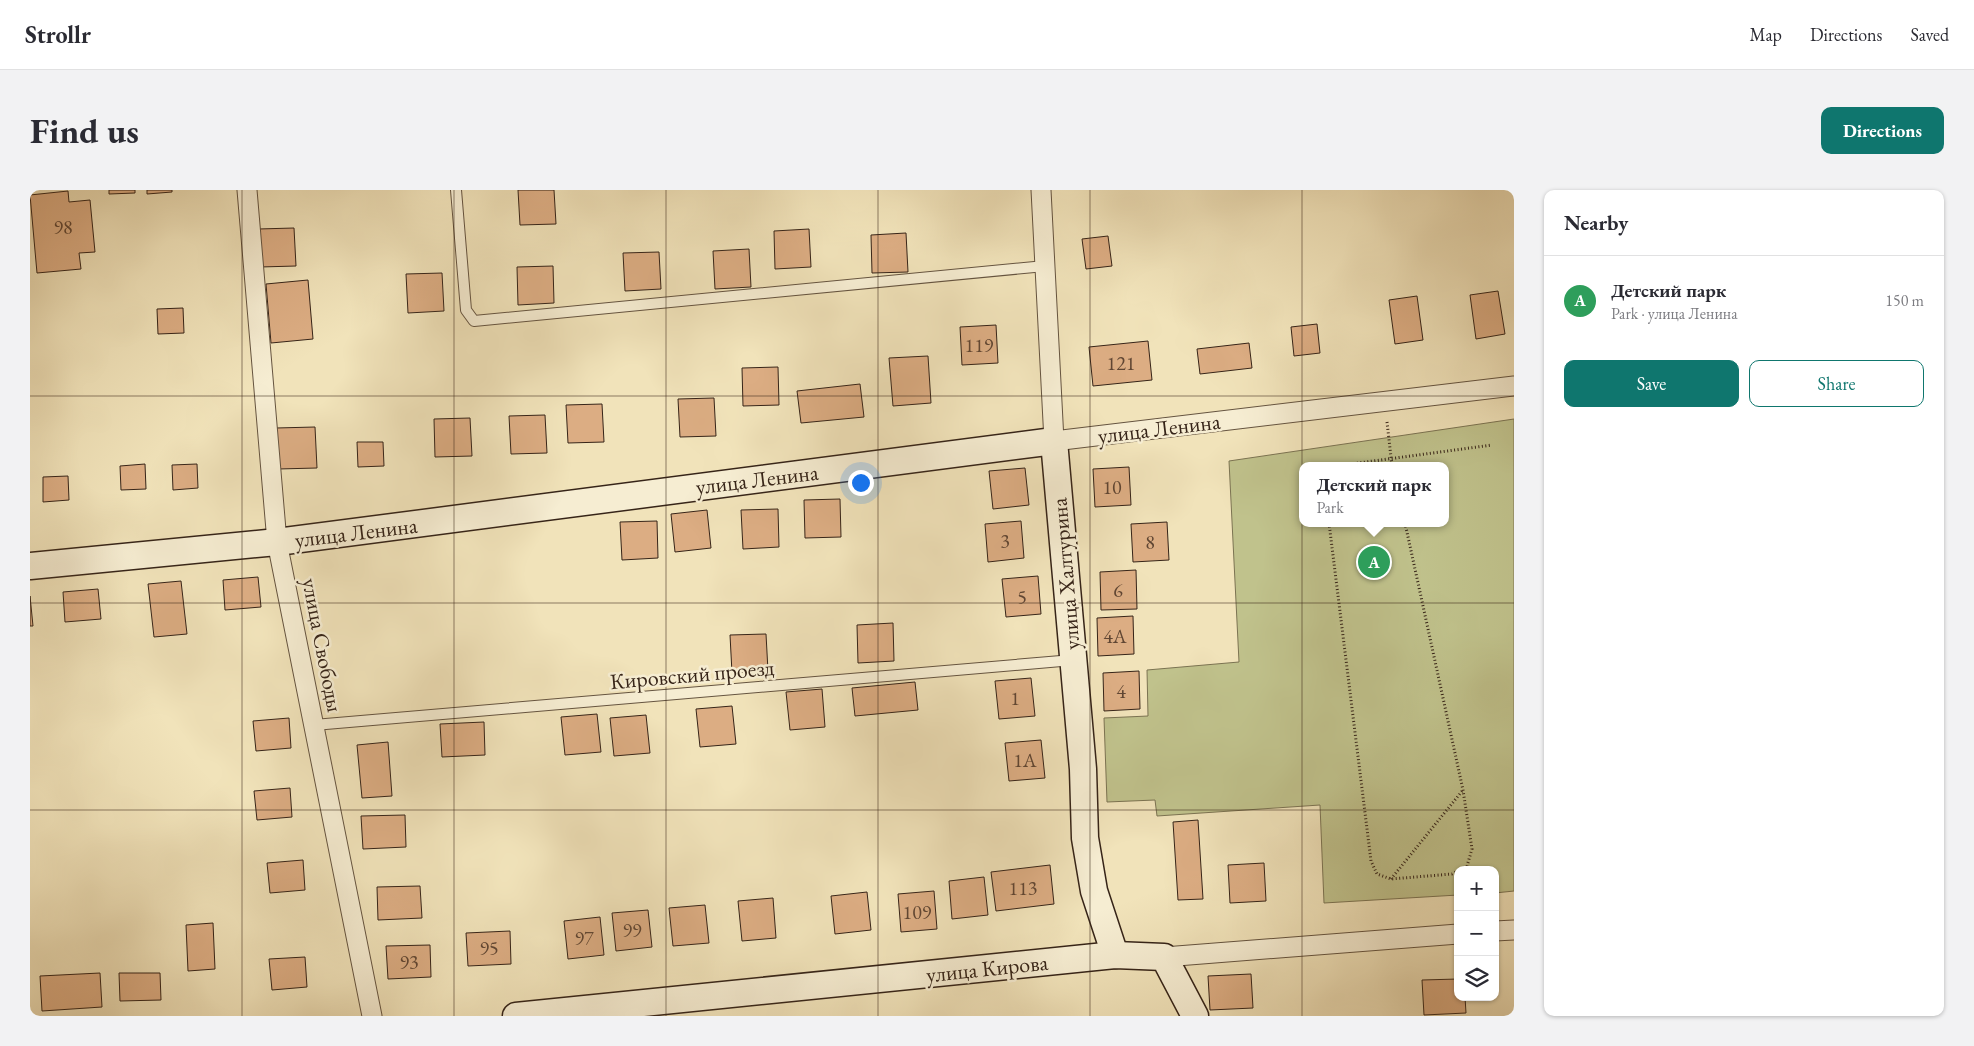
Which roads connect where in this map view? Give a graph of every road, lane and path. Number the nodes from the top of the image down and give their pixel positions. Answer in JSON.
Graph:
{"nodes":[{"id":1,"x":247,"y":190,"type":"edge"},
{"id":2,"x":456,"y":190,"type":"edge"},
{"id":3,"x":1041,"y":190,"type":"edge"},
{"id":4,"x":1044,"y":266,"type":"junction"},
{"id":5,"x":1514,"y":386,"type":"edge"},
{"id":6,"x":1384,"y":402,"type":"junction"},
{"id":7,"x":1054,"y":441,"type":"junction"},
{"id":8,"x":1492,"y":445,"type":"dead end"},
{"id":9,"x":1390,"y":458,"type":"junction"},
{"id":10,"x":1364,"y":462,"type":"edge"},
{"id":11,"x":1391,"y":462,"type":"edge"},
{"id":12,"x":1330,"y":527,"type":"edge"},
{"id":13,"x":1406,"y":527,"type":"edge"},
{"id":14,"x":277,"y":542,"type":"junction"},
{"id":15,"x":30,"y":566,"type":"edge"},
{"id":16,"x":1073,"y":660,"type":"junction"},
{"id":17,"x":314,"y":724,"type":"junction"},
{"id":18,"x":1463,"y":790,"type":"junction"},
{"id":19,"x":1467,"y":866,"type":"edge"},
{"id":20,"x":1454,"y":873,"type":"edge"},
{"id":21,"x":1391,"y":878,"type":"junction"},
{"id":22,"x":1514,"y":930,"type":"edge"},
{"id":23,"x":1499,"y":931,"type":"edge"},
{"id":24,"x":1454,"y":934,"type":"edge"},
{"id":25,"x":1115,"y":955,"type":"junction"},
{"id":26,"x":1164,"y":958,"type":"junction"},
{"id":27,"x":372,"y":1016,"type":"edge"},
{"id":28,"x":516,"y":1016,"type":"edge"},
{"id":29,"x":1195,"y":1016,"type":"edge"}],
"edges":[{"from":1,"to":14,"type":"street","name":"улица Свободы"},
{"from":2,"to":4,"type":"lane"},
{"from":3,"to":4,"type":"street","name":"улица Халтурина"},
{"from":4,"to":7,"type":"street","name":"улица Халтурина"},
{"from":5,"to":6,"type":"street","name":"улица Ленина"},
{"from":6,"to":7,"type":"street","name":"улица Ленина"},
{"from":6,"to":9,"type":"path"},
{"from":7,"to":14,"type":"main road","name":"улица Ленина"},
{"from":7,"to":16,"type":"main road","name":"улица Халтурина"},
{"from":8,"to":9,"type":"path"},
{"from":9,"to":10,"type":"path"},
{"from":9,"to":11,"type":"path"},
{"from":12,"to":21,"type":"path"},
{"from":13,"to":18,"type":"path"},
{"from":14,"to":15,"type":"main road","name":"улица Ленина"},
{"from":14,"to":17,"type":"street","name":"улица Свободы"},
{"from":16,"to":17,"type":"lane","name":"Кировский проезд"},
{"from":16,"to":25,"type":"main road","name":"улица Халтурина"},
{"from":17,"to":27,"type":"street","name":"улица Свободы"},
{"from":18,"to":19,"type":"path"},
{"from":18,"to":21,"type":"path"},
{"from":20,"to":21,"type":"path"},
{"from":22,"to":23,"type":"street"},
{"from":24,"to":26,"type":"street","name":"улица Кирова"},
{"from":25,"to":26,"type":"main road","name":"улица Кирова"},
{"from":25,"to":28,"type":"main road","name":"улица Кирова"},
{"from":26,"to":29,"type":"main road"}]}
